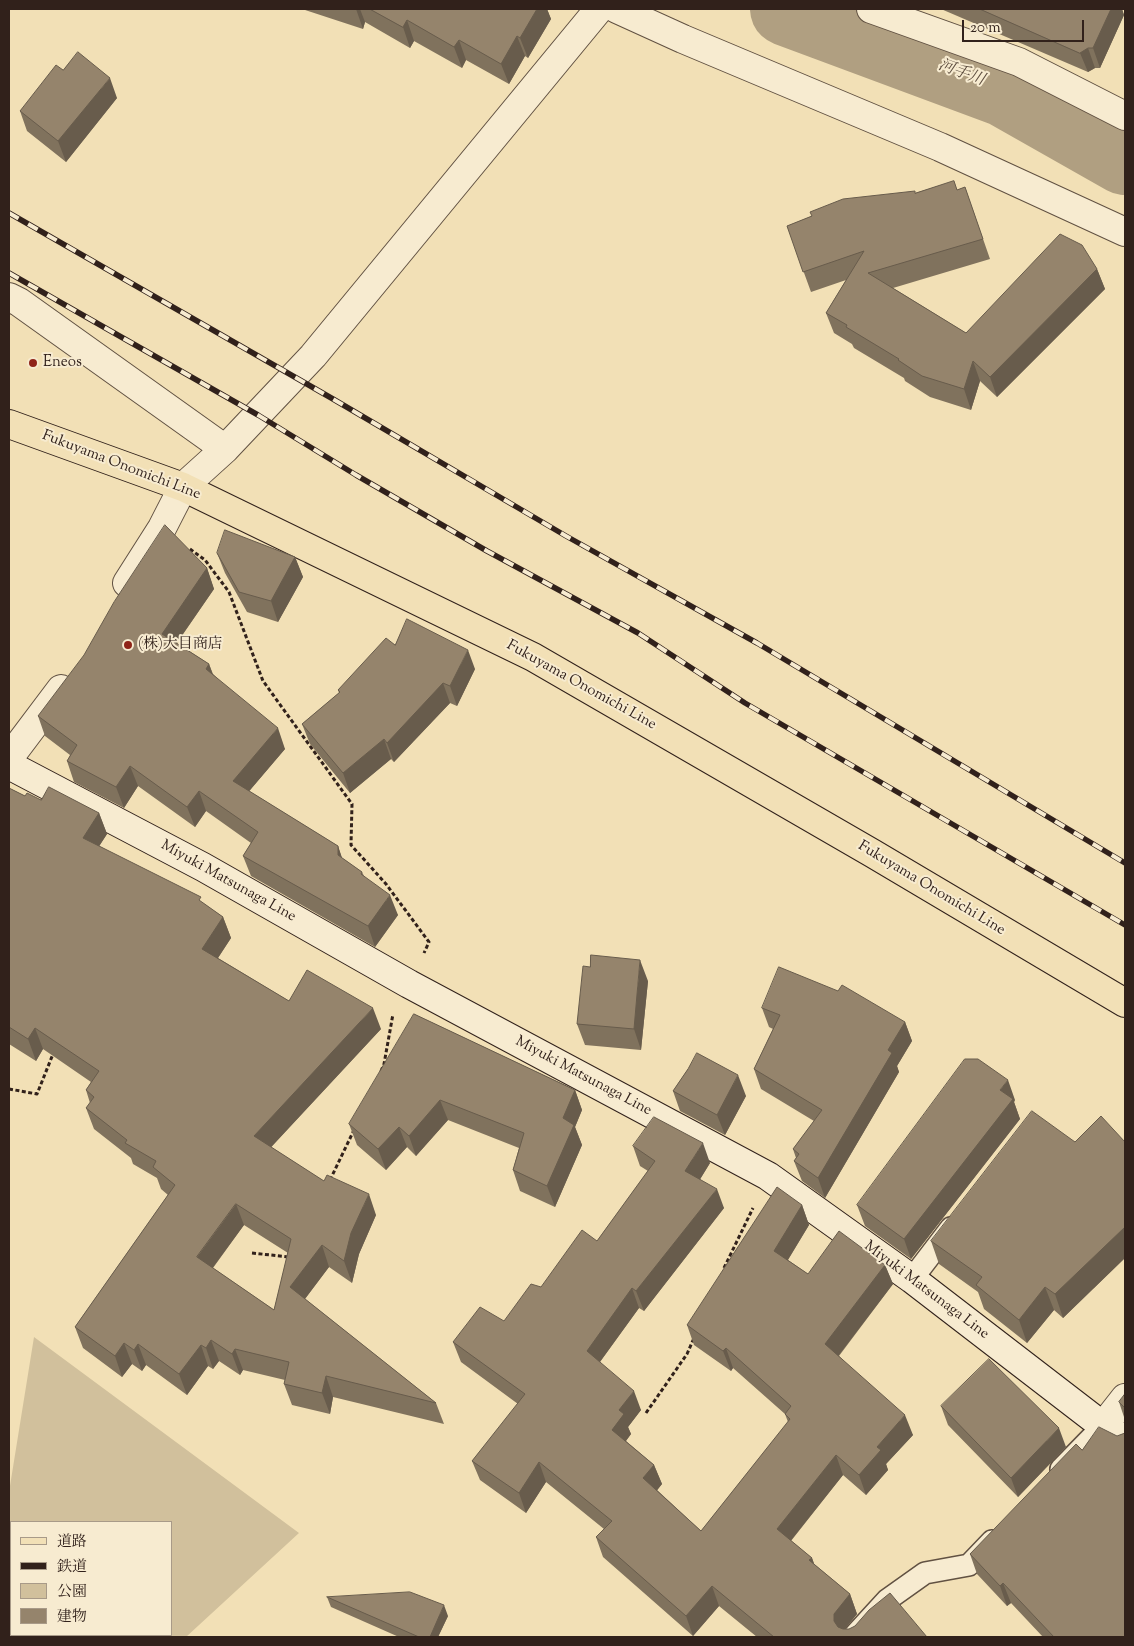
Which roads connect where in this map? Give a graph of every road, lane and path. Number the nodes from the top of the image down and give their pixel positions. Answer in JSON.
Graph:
{"nodes":[{"id":1,"x":599,"y":9,"type":"edge"},
{"id":2,"x":617,"y":9,"type":"edge"},
{"id":3,"x":871,"y":9,"type":"edge"},
{"id":4,"x":1125,"y":116,"type":"edge"},
{"id":5,"x":1125,"y":232,"type":"edge"},
{"id":6,"x":9,"y":297,"type":"edge"},
{"id":7,"x":9,"y":424,"type":"edge"},
{"id":8,"x":225,"y":449,"type":"junction"},
{"id":9,"x":183,"y":487,"type":"junction"},
{"id":10,"x":162,"y":528,"type":"junction"},
{"id":11,"x":113,"y":605,"type":"edge"},
{"id":12,"x":79,"y":666,"type":"edge"},
{"id":13,"x":9,"y":758,"type":"edge"},
{"id":14,"x":9,"y":765,"type":"edge"},
{"id":15,"x":410,"y":984,"type":"junction"},
{"id":16,"x":1125,"y":1003,"type":"edge"},
{"id":17,"x":58,"y":1046,"type":"edge"},
{"id":18,"x":380,"y":1072,"type":"edge"},
{"id":19,"x":9,"y":1089,"type":"edge"},
{"id":20,"x":355,"y":1129,"type":"edge"},
{"id":21,"x":768,"y":1176,"type":"junction"},
{"id":22,"x":330,"y":1180,"type":"edge"},
{"id":23,"x":960,"y":1216,"type":"edge"},
{"id":24,"x":252,"y":1253,"type":"dead end"},
{"id":25,"x":292,"y":1257,"type":"edge"},
{"id":26,"x":724,"y":1270,"type":"edge"},
{"id":27,"x":912,"y":1279,"type":"junction"},
{"id":28,"x":695,"y":1337,"type":"edge"},
{"id":29,"x":1125,"y":1398,"type":"edge"},
{"id":30,"x":646,"y":1413,"type":"dead end"},
{"id":31,"x":1103,"y":1426,"type":"junction"},
{"id":32,"x":1125,"y":1440,"type":"edge"},
{"id":33,"x":1049,"y":1481,"type":"edge"},
{"id":34,"x":1003,"y":1530,"type":"edge"},
{"id":35,"x":853,"y":1637,"type":"edge"}],
"edges":[{"from":1,"to":8,"type":"street"},
{"from":2,"to":5,"type":"street"},
{"from":3,"to":4,"type":"street"},
{"from":6,"to":8,"type":"street"},
{"from":7,"to":9,"type":"main road","name":"Fukuyama Onomichi Line"},
{"from":8,"to":9,"type":"street"},
{"from":9,"to":10,"type":"street"},
{"from":9,"to":16,"type":"main road","name":"Fukuyama Onomichi Line"},
{"from":10,"to":11,"type":"street"},
{"from":10,"to":15,"type":"path"},
{"from":12,"to":13,"type":"street"},
{"from":14,"to":15,"type":"street","name":"Miyuki Matsunaga Line"},
{"from":15,"to":18,"type":"path"},
{"from":15,"to":21,"type":"street","name":"Miyuki Matsunaga Line"},
{"from":17,"to":19,"type":"path"},
{"from":20,"to":22,"type":"path"},
{"from":21,"to":26,"type":"path"},
{"from":21,"to":27,"type":"street","name":"Miyuki Matsunaga Line"},
{"from":23,"to":27,"type":"lane"},
{"from":24,"to":25,"type":"path"},
{"from":27,"to":31,"type":"street","name":"Miyuki Matsunaga Line"},
{"from":28,"to":30,"type":"path"},
{"from":29,"to":31,"type":"street"},
{"from":31,"to":32,"type":"street","name":"Miyuki Matsunaga Line"},
{"from":31,"to":33,"type":"lane"},
{"from":34,"to":35,"type":"lane"}]}
